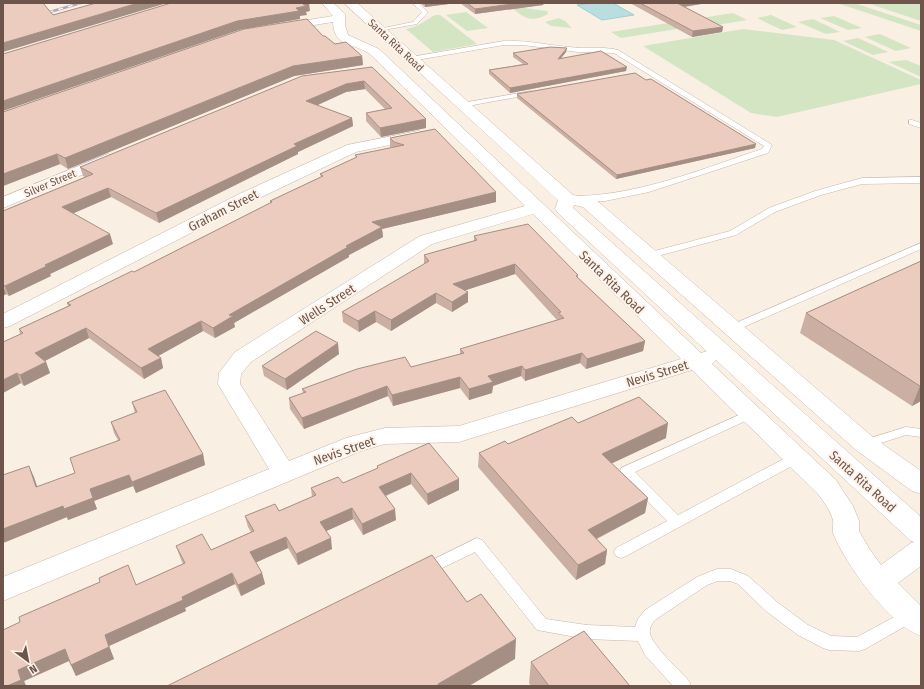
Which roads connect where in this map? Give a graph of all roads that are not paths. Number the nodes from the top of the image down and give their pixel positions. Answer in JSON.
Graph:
{"nodes":[{"id":1,"x":327,"y":3,"type":"edge"},
{"id":2,"x":350,"y":3,"type":"edge"},
{"id":3,"x":415,"y":3,"type":"edge"},
{"id":4,"x":339,"y":18,"type":"junction"},
{"id":5,"x":274,"y":29,"type":"edge"},
{"id":6,"x":380,"y":30,"type":"junction"},
{"id":7,"x":413,"y":61,"type":"junction"},
{"id":8,"x":382,"y":67,"type":"junction"},
{"id":9,"x":650,"y":71,"type":"junction"},
{"id":10,"x":636,"y":74,"type":"edge"},
{"id":11,"x":542,"y":91,"type":"edge"},
{"id":12,"x":462,"y":105,"type":"junction"},
{"id":13,"x":912,"y":122,"type":"dead end"},
{"id":14,"x":921,"y":126,"type":"edge"},
{"id":15,"x":455,"y":128,"type":"junction"},
{"id":16,"x":120,"y":154,"type":"edge"},
{"id":17,"x":921,"y":180,"type":"edge"},
{"id":18,"x":567,"y":199,"type":"junction"},
{"id":19,"x":3,"y":203,"type":"edge"},
{"id":20,"x":537,"y":208,"type":"junction"},
{"id":21,"x":921,"y":246,"type":"edge"},
{"id":22,"x":650,"y":255,"type":"junction"},
{"id":23,"x":622,"y":262,"type":"junction"},
{"id":24,"x":3,"y":322,"type":"edge"},
{"id":25,"x":733,"y":328,"type":"junction"},
{"id":26,"x":723,"y":354,"type":"junction"},
{"id":27,"x":696,"y":362,"type":"junction"},
{"id":28,"x":750,"y":414,"type":"junction"},
{"id":29,"x":921,"y":433,"type":"edge"},
{"id":30,"x":865,"y":444,"type":"junction"},
{"id":31,"x":796,"y":458,"type":"junction"},
{"id":32,"x":283,"y":472,"type":"junction"},
{"id":33,"x":921,"y":484,"type":"edge"},
{"id":34,"x":677,"y":522,"type":"junction"},
{"id":35,"x":921,"y":533,"type":"edge"},
{"id":36,"x":921,"y":551,"type":"edge"},
{"id":37,"x":621,"y":552,"type":"dead end"},
{"id":38,"x":414,"y":576,"type":"edge"},
{"id":39,"x":878,"y":582,"type":"junction"},
{"id":40,"x":3,"y":589,"type":"edge"},
{"id":41,"x":916,"y":619,"type":"edge"},
{"id":42,"x":642,"y":634,"type":"junction"},
{"id":43,"x":683,"y":686,"type":"edge"}],
"edges":[{"from":1,"to":4,"type":"street","name":"Santa Rita Road"},
{"from":2,"to":6,"type":"main road","name":"Santa Rita Road"},
{"from":3,"to":6,"type":"lane"},
{"from":4,"to":5,"type":"street"},
{"from":4,"to":8,"type":"street","name":"Santa Rita Road"},
{"from":6,"to":7,"type":"main road","name":"Santa Rita Road"},
{"from":7,"to":8,"type":"street"},
{"from":7,"to":9,"type":"lane"},
{"from":7,"to":12,"type":"main road","name":"Santa Rita Road"},
{"from":8,"to":15,"type":"street","name":"Santa Rita Road"},
{"from":9,"to":10,"type":"lane"},
{"from":9,"to":18,"type":"lane"},
{"from":11,"to":12,"type":"lane"},
{"from":12,"to":18,"type":"main road","name":"Santa Rita Road"},
{"from":13,"to":14,"type":"lane"},
{"from":15,"to":20,"type":"street","name":"Santa Rita Road"},
{"from":15,"to":24,"type":"street","name":"Graham Street"},
{"from":16,"to":19,"type":"street","name":"Silver Street"},
{"from":17,"to":22,"type":"lane"},
{"from":18,"to":22,"type":"main road"},
{"from":18,"to":23,"type":"main road","name":"Santa Rita Road"},
{"from":20,"to":27,"type":"street","name":"Santa Rita Road"},
{"from":20,"to":32,"type":"street","name":"Wells Street"},
{"from":21,"to":25,"type":"lane"},
{"from":22,"to":23,"type":"main road"},
{"from":22,"to":25,"type":"main road"},
{"from":23,"to":26,"type":"main road","name":"Santa Rita Road"},
{"from":25,"to":30,"type":"main road"},
{"from":26,"to":27,"type":"street","name":"Nevis Street"},
{"from":26,"to":35,"type":"main road","name":"Santa Rita Road"},
{"from":27,"to":28,"type":"street","name":"Santa Rita Road"},
{"from":27,"to":32,"type":"street","name":"Nevis Street"},
{"from":28,"to":31,"type":"street","name":"Santa Rita Road"},
{"from":28,"to":34,"type":"lane"},
{"from":29,"to":30,"type":"lane"},
{"from":30,"to":33,"type":"main road"},
{"from":31,"to":34,"type":"lane"},
{"from":31,"to":39,"type":"street","name":"Santa Rita Road"},
{"from":32,"to":40,"type":"street","name":"Nevis Street"},
{"from":34,"to":37,"type":"lane"},
{"from":36,"to":39,"type":"street"},
{"from":38,"to":42,"type":"lane"},
{"from":39,"to":41,"type":"street","name":"Santa Rita Road"},
{"from":41,"to":42,"type":"lane"},
{"from":42,"to":43,"type":"lane"}]}
